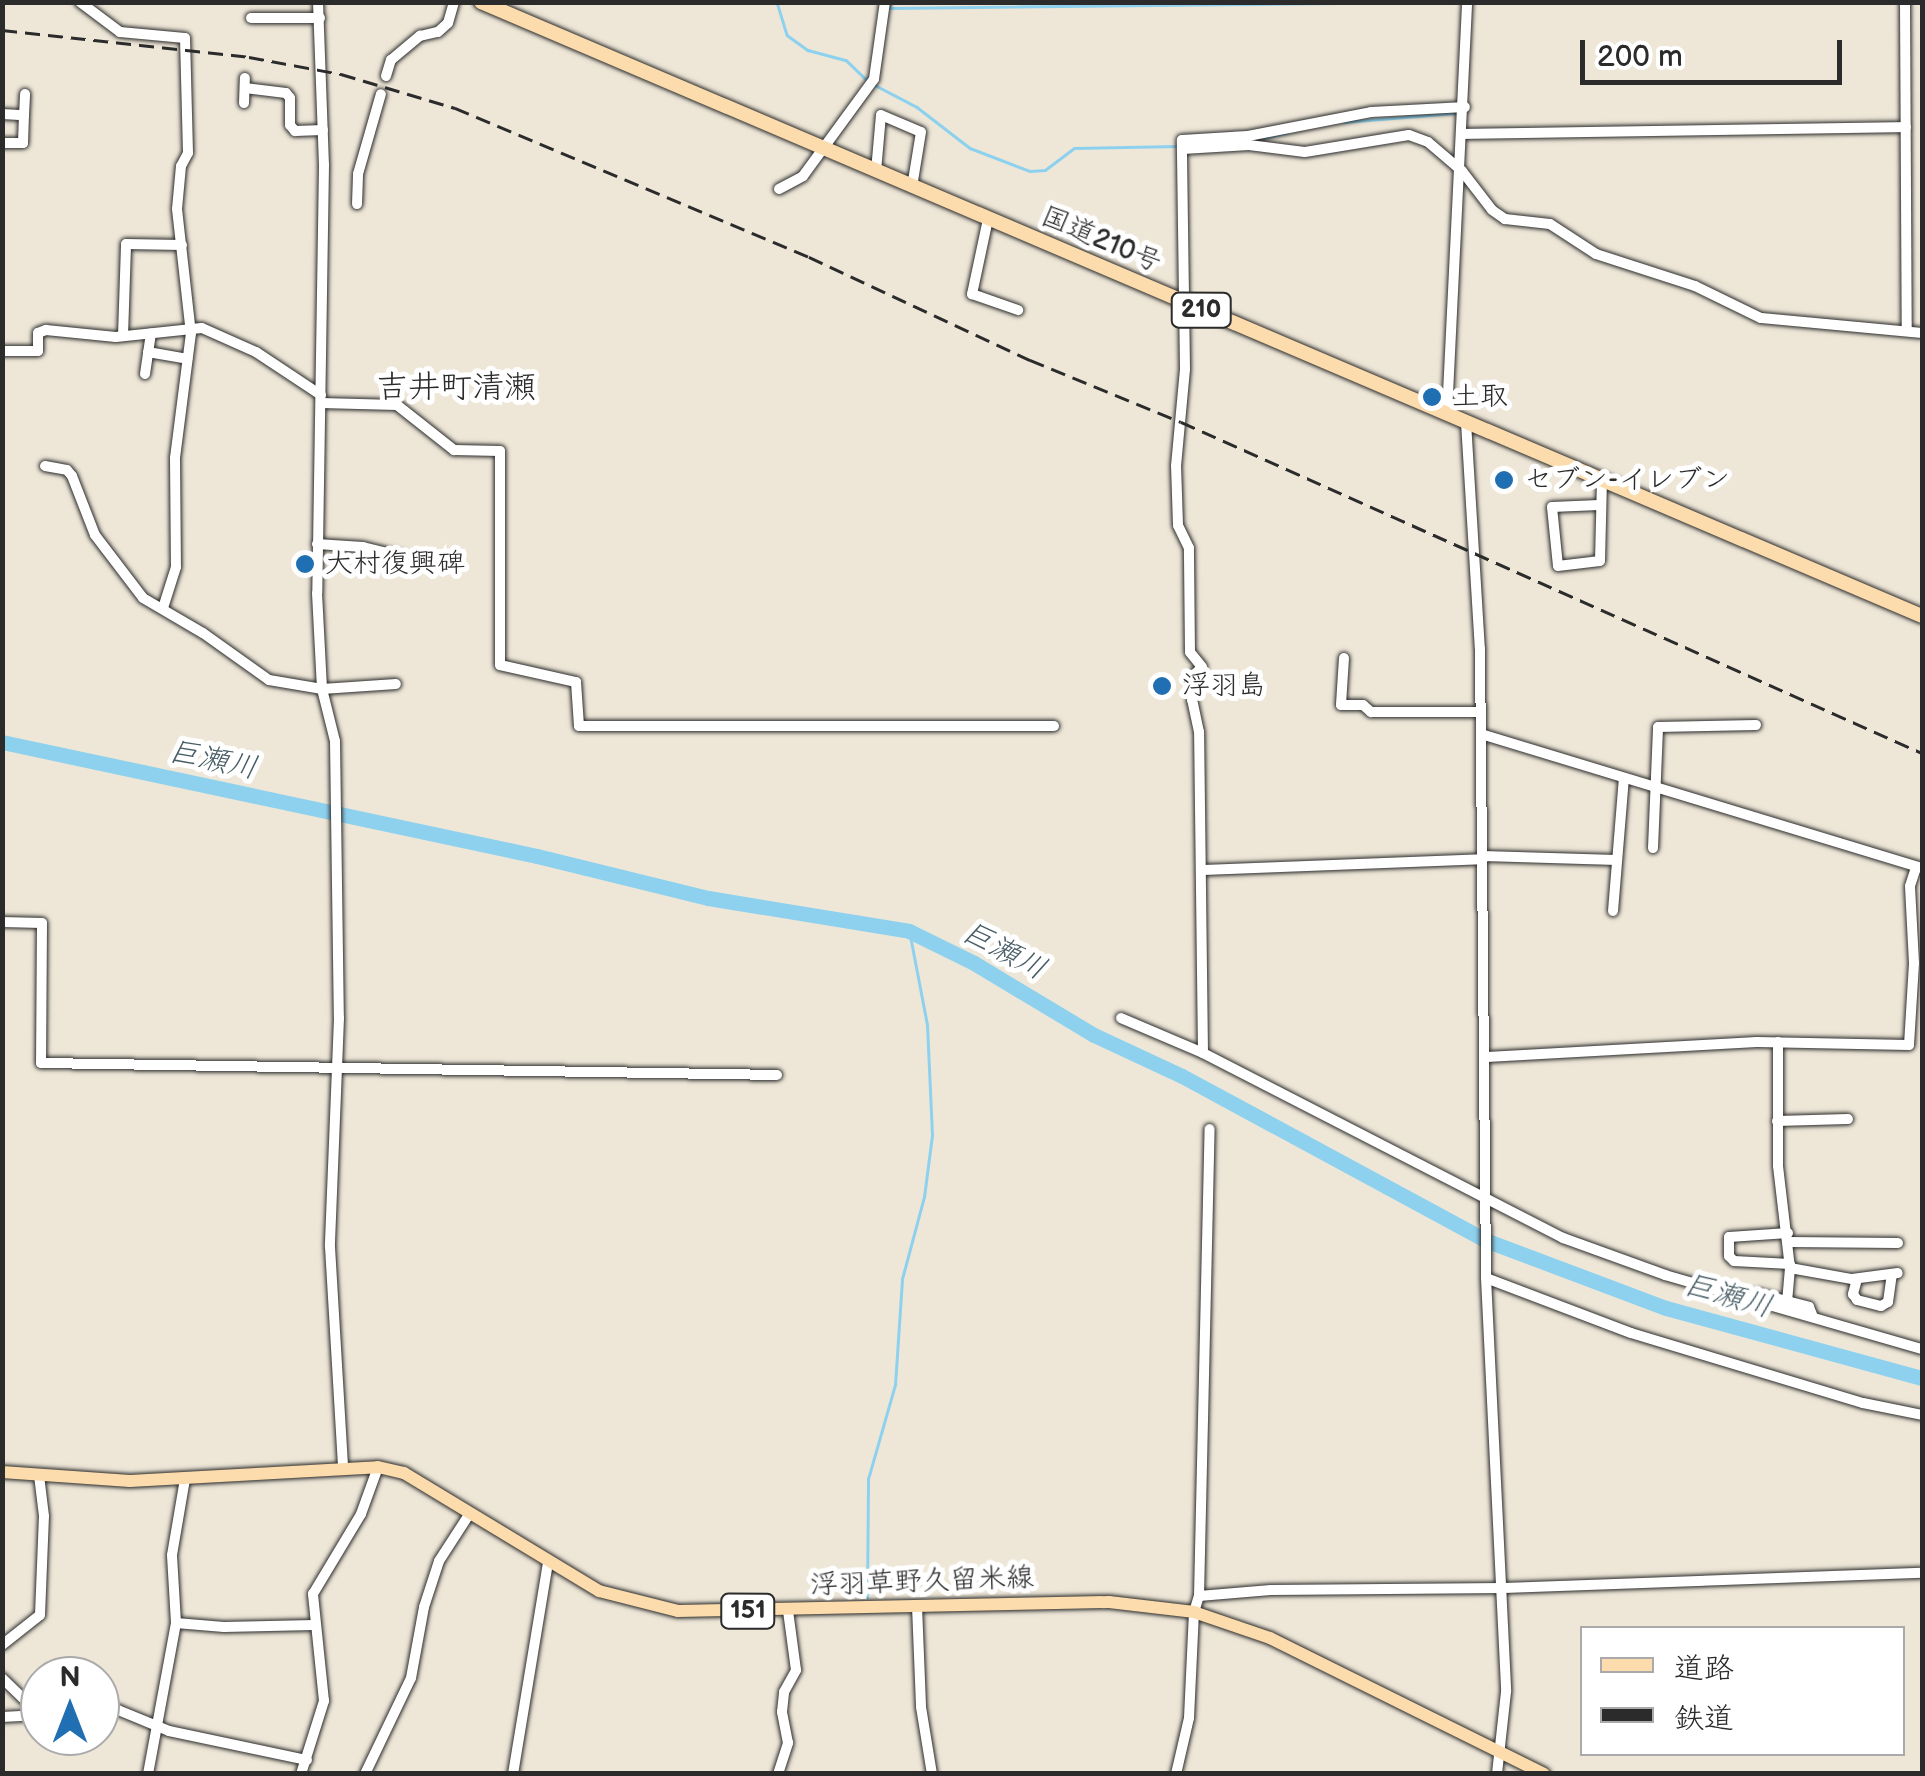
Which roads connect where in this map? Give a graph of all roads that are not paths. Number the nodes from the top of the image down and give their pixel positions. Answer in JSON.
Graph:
{"nodes":[{"id":1,"x":80,"y":2,"type":"edge"},
{"id":2,"x":318,"y":2,"type":"edge"},
{"id":3,"x":454,"y":2,"type":"edge"},
{"id":4,"x":481,"y":2,"type":"edge"},
{"id":5,"x":885,"y":2,"type":"edge"},
{"id":6,"x":1904,"y":2,"type":"edge"},
{"id":7,"x":1467,"y":6,"type":"edge"},
{"id":8,"x":251,"y":18,"type":"dead end"},
{"id":9,"x":320,"y":18,"type":"junction"},
{"id":10,"x":386,"y":76,"type":"dead end"},
{"id":11,"x":25,"y":94,"type":"dead end"},
{"id":12,"x":381,"y":94,"type":"dead end"},
{"id":13,"x":244,"y":104,"type":"dead end"},
{"id":14,"x":1465,"y":107,"type":"junction"},
{"id":15,"x":2,"y":114,"type":"edge"},
{"id":16,"x":24,"y":115,"type":"junction"},
{"id":17,"x":1906,"y":127,"type":"junction"},
{"id":18,"x":323,"y":130,"type":"junction"},
{"id":19,"x":1464,"y":134,"type":"junction"},
{"id":20,"x":2,"y":143,"type":"edge"},
{"id":21,"x":1183,"y":146,"type":"junction"},
{"id":22,"x":824,"y":150,"type":"junction"},
{"id":23,"x":1462,"y":171,"type":"junction"},
{"id":24,"x":876,"y":172,"type":"junction"},
{"id":25,"x":912,"y":187,"type":"junction"},
{"id":26,"x":779,"y":189,"type":"dead end"},
{"id":27,"x":357,"y":204,"type":"dead end"},
{"id":28,"x":988,"y":219,"type":"junction"},
{"id":29,"x":182,"y":244,"type":"junction"},
{"id":30,"x":1183,"y":302,"type":"junction"},
{"id":31,"x":1018,"y":310,"type":"dead end"},
{"id":32,"x":194,"y":327,"type":"junction"},
{"id":33,"x":1907,"y":331,"type":"junction"},
{"id":34,"x":151,"y":333,"type":"junction"},
{"id":35,"x":1922,"y":333,"type":"edge"},
{"id":36,"x":123,"y":336,"type":"junction"},
{"id":37,"x":2,"y":351,"type":"edge"},
{"id":38,"x":148,"y":352,"type":"junction"},
{"id":39,"x":188,"y":359,"type":"junction"},
{"id":40,"x":145,"y":374,"type":"dead end"},
{"id":41,"x":321,"y":399,"type":"junction"},
{"id":42,"x":1447,"y":414,"type":"junction"},
{"id":43,"x":1466,"y":422,"type":"junction"},
{"id":44,"x":44,"y":466,"type":"dead end"},
{"id":45,"x":1602,"y":480,"type":"junction"},
{"id":46,"x":1599,"y":505,"type":"junction"},
{"id":47,"x":317,"y":544,"type":"junction"},
{"id":48,"x":403,"y":556,"type":"dead end"},
{"id":49,"x":164,"y":608,"type":"junction"},
{"id":50,"x":1922,"y":616,"type":"edge"},
{"id":51,"x":1344,"y":658,"type":"dead end"},
{"id":52,"x":396,"y":684,"type":"dead end"},
{"id":53,"x":322,"y":689,"type":"junction"},
{"id":54,"x":1480,"y":712,"type":"junction"},
{"id":55,"x":1756,"y":725,"type":"dead end"},
{"id":56,"x":1054,"y":726,"type":"dead end"},
{"id":57,"x":1481,"y":734,"type":"junction"},
{"id":58,"x":1624,"y":778,"type":"junction"},
{"id":59,"x":1659,"y":788,"type":"junction"},
{"id":60,"x":1652,"y":848,"type":"dead end"},
{"id":61,"x":1483,"y":857,"type":"junction"},
{"id":62,"x":1617,"y":860,"type":"junction"},
{"id":63,"x":1919,"y":867,"type":"edge"},
{"id":64,"x":1202,"y":870,"type":"junction"},
{"id":65,"x":1613,"y":912,"type":"dead end"},
{"id":66,"x":2,"y":922,"type":"edge"},
{"id":67,"x":1122,"y":1018,"type":"dead end"},
{"id":68,"x":1778,"y":1042,"type":"junction"},
{"id":69,"x":1203,"y":1053,"type":"junction"},
{"id":70,"x":1487,"y":1056,"type":"junction"},
{"id":71,"x":338,"y":1070,"type":"junction"},
{"id":72,"x":776,"y":1075,"type":"dead end"},
{"id":73,"x":1848,"y":1118,"type":"dead end"},
{"id":74,"x":1777,"y":1121,"type":"junction"},
{"id":75,"x":1210,"y":1129,"type":"dead end"},
{"id":76,"x":1488,"y":1202,"type":"junction"},
{"id":77,"x":1788,"y":1238,"type":"junction"},
{"id":78,"x":1898,"y":1243,"type":"dead end"},
{"id":79,"x":1790,"y":1266,"type":"junction"},
{"id":80,"x":1486,"y":1278,"type":"junction"},
{"id":81,"x":1857,"y":1279,"type":"junction"},
{"id":82,"x":1754,"y":1300,"type":"junction"},
{"id":83,"x":1787,"y":1300,"type":"junction"},
{"id":84,"x":1813,"y":1317,"type":"junction"},
{"id":85,"x":1922,"y":1349,"type":"edge"},
{"id":86,"x":1922,"y":1415,"type":"edge"},
{"id":87,"x":343,"y":1466,"type":"junction"},
{"id":88,"x":378,"y":1467,"type":"junction"},
{"id":89,"x":2,"y":1472,"type":"edge"},
{"id":90,"x":39,"y":1477,"type":"junction"},
{"id":91,"x":186,"y":1479,"type":"junction"},
{"id":92,"x":470,"y":1513,"type":"junction"},
{"id":93,"x":548,"y":1562,"type":"junction"},
{"id":94,"x":1922,"y":1572,"type":"edge"},
{"id":95,"x":1504,"y":1588,"type":"junction"},
{"id":96,"x":1199,"y":1596,"type":"junction"},
{"id":97,"x":917,"y":1606,"type":"junction"},
{"id":98,"x":788,"y":1611,"type":"junction"},
{"id":99,"x":1194,"y":1612,"type":"junction"},
{"id":100,"x":176,"y":1623,"type":"junction"},
{"id":101,"x":314,"y":1625,"type":"junction"},
{"id":102,"x":2,"y":1645,"type":"edge"},
{"id":103,"x":120,"y":1711,"type":"edge"},
{"id":104,"x":159,"y":1728,"type":"junction"},
{"id":105,"x":1500,"y":1751,"type":"junction"},
{"id":106,"x":306,"y":1760,"type":"junction"},
{"id":107,"x":148,"y":1774,"type":"edge"},
{"id":108,"x":301,"y":1774,"type":"edge"},
{"id":109,"x":365,"y":1774,"type":"edge"},
{"id":110,"x":513,"y":1774,"type":"edge"},
{"id":111,"x":778,"y":1774,"type":"edge"},
{"id":112,"x":932,"y":1774,"type":"edge"},
{"id":113,"x":1176,"y":1774,"type":"edge"},
{"id":114,"x":1497,"y":1774,"type":"edge"},
{"id":115,"x":1544,"y":1774,"type":"edge"}],
"edges":[{"from":1,"to":29,"type":"street"},
{"from":2,"to":9,"type":"street"},
{"from":3,"to":10,"type":"street"},
{"from":4,"to":22,"type":"highway","name":"国道210号","number":"210"},
{"from":5,"to":22,"type":"street"},
{"from":6,"to":17,"type":"street"},
{"from":7,"to":14,"type":"street"},
{"from":8,"to":9,"type":"street"},
{"from":9,"to":18,"type":"street"},
{"from":11,"to":16,"type":"street"},
{"from":12,"to":27,"type":"street"},
{"from":13,"to":18,"type":"street"},
{"from":14,"to":19,"type":"street"},
{"from":14,"to":21,"type":"street"},
{"from":15,"to":16,"type":"street"},
{"from":16,"to":20,"type":"street"},
{"from":17,"to":19,"type":"street"},
{"from":17,"to":33,"type":"street"},
{"from":18,"to":41,"type":"street"},
{"from":19,"to":23,"type":"street"},
{"from":21,"to":23,"type":"street"},
{"from":21,"to":30,"type":"street"},
{"from":22,"to":24,"type":"highway","name":"国道210号","number":"210"},
{"from":22,"to":26,"type":"street"},
{"from":23,"to":33,"type":"street"},
{"from":23,"to":42,"type":"street"},
{"from":24,"to":25,"type":"highway","name":"国道210号","number":"210"},
{"from":24,"to":25,"type":"street"},
{"from":25,"to":28,"type":"highway","name":"国道210号","number":"210"},
{"from":28,"to":30,"type":"highway","name":"国道210号","number":"210"},
{"from":28,"to":31,"type":"street"},
{"from":29,"to":32,"type":"street"},
{"from":29,"to":36,"type":"street"},
{"from":30,"to":42,"type":"highway","name":"国道210号","number":"210"},
{"from":30,"to":64,"type":"street"},
{"from":32,"to":34,"type":"street"},
{"from":32,"to":39,"type":"street"},
{"from":32,"to":41,"type":"street"},
{"from":33,"to":35,"type":"street"},
{"from":34,"to":36,"type":"street"},
{"from":34,"to":38,"type":"street"},
{"from":36,"to":37,"type":"street"},
{"from":38,"to":39,"type":"street"},
{"from":38,"to":40,"type":"street"},
{"from":39,"to":49,"type":"street"},
{"from":41,"to":47,"type":"street"},
{"from":41,"to":56,"type":"street"},
{"from":42,"to":43,"type":"highway","name":"国道210号","number":"210"},
{"from":43,"to":45,"type":"highway","name":"国道210号","number":"210"},
{"from":43,"to":54,"type":"street"},
{"from":44,"to":49,"type":"street"},
{"from":45,"to":46,"type":"street"},
{"from":45,"to":50,"type":"highway","name":"国道210号","number":"210"},
{"from":46,"to":46,"type":"street"},
{"from":47,"to":48,"type":"street"},
{"from":47,"to":53,"type":"street"},
{"from":49,"to":53,"type":"street"},
{"from":51,"to":54,"type":"street"},
{"from":52,"to":53,"type":"street"},
{"from":53,"to":71,"type":"street"},
{"from":54,"to":57,"type":"street"},
{"from":55,"to":59,"type":"street"},
{"from":57,"to":58,"type":"street"},
{"from":57,"to":61,"type":"street"},
{"from":58,"to":59,"type":"street"},
{"from":58,"to":62,"type":"street"},
{"from":59,"to":60,"type":"street"},
{"from":59,"to":63,"type":"street"},
{"from":61,"to":62,"type":"street"},
{"from":61,"to":64,"type":"street"},
{"from":61,"to":70,"type":"street"},
{"from":62,"to":65,"type":"street"},
{"from":63,"to":68,"type":"street"},
{"from":64,"to":69,"type":"street"},
{"from":66,"to":71,"type":"street"},
{"from":67,"to":69,"type":"street"},
{"from":68,"to":70,"type":"street"},
{"from":68,"to":74,"type":"street"},
{"from":69,"to":76,"type":"street"},
{"from":70,"to":76,"type":"street"},
{"from":71,"to":72,"type":"street"},
{"from":71,"to":87,"type":"street"},
{"from":73,"to":74,"type":"street"},
{"from":74,"to":77,"type":"street"},
{"from":75,"to":96,"type":"street"},
{"from":76,"to":80,"type":"street"},
{"from":76,"to":82,"type":"street"},
{"from":77,"to":78,"type":"street"},
{"from":77,"to":79,"type":"street"},
{"from":77,"to":79,"type":"street"},
{"from":79,"to":81,"type":"street"},
{"from":79,"to":83,"type":"street"},
{"from":80,"to":86,"type":"street"},
{"from":80,"to":95,"type":"street"},
{"from":81,"to":81,"type":"street"},
{"from":82,"to":83,"type":"street"},
{"from":82,"to":84,"type":"street"},
{"from":83,"to":84,"type":"street"},
{"from":84,"to":85,"type":"street"},
{"from":87,"to":88,"type":"main road","name":"浮羽草野久留米線","number":"151"},
{"from":87,"to":91,"type":"main road","name":"浮羽草野久留米線","number":"151"},
{"from":88,"to":92,"type":"main road","name":"浮羽草野久留米線","number":"151"},
{"from":88,"to":101,"type":"street"},
{"from":89,"to":90,"type":"main road","name":"浮羽草野久留米線","number":"151"},
{"from":90,"to":91,"type":"main road","name":"浮羽草野久留米線","number":"151"},
{"from":90,"to":102,"type":"street"},
{"from":91,"to":100,"type":"street"},
{"from":92,"to":93,"type":"main road","name":"浮羽草野久留米線","number":"151"},
{"from":92,"to":109,"type":"street"},
{"from":93,"to":98,"type":"main road","name":"浮羽草野久留米線","number":"151"},
{"from":93,"to":110,"type":"street"},
{"from":94,"to":95,"type":"street"},
{"from":95,"to":96,"type":"street"},
{"from":95,"to":105,"type":"street"},
{"from":96,"to":99,"type":"street"},
{"from":97,"to":98,"type":"main road","name":"浮羽草野久留米線","number":"151"},
{"from":97,"to":99,"type":"main road","name":"浮羽草野久留米線","number":"151"},
{"from":97,"to":112,"type":"street"},
{"from":98,"to":111,"type":"street"},
{"from":99,"to":105,"type":"main road","name":"浮羽草野久留米線","number":"151"},
{"from":99,"to":113,"type":"street"},
{"from":100,"to":101,"type":"street"},
{"from":100,"to":104,"type":"street"},
{"from":101,"to":106,"type":"street"},
{"from":103,"to":104,"type":"street"},
{"from":104,"to":106,"type":"street"},
{"from":104,"to":107,"type":"street"},
{"from":105,"to":114,"type":"street"},
{"from":105,"to":115,"type":"main road","name":"浮羽草野久留米線","number":"151"},
{"from":106,"to":108,"type":"street"}]}
